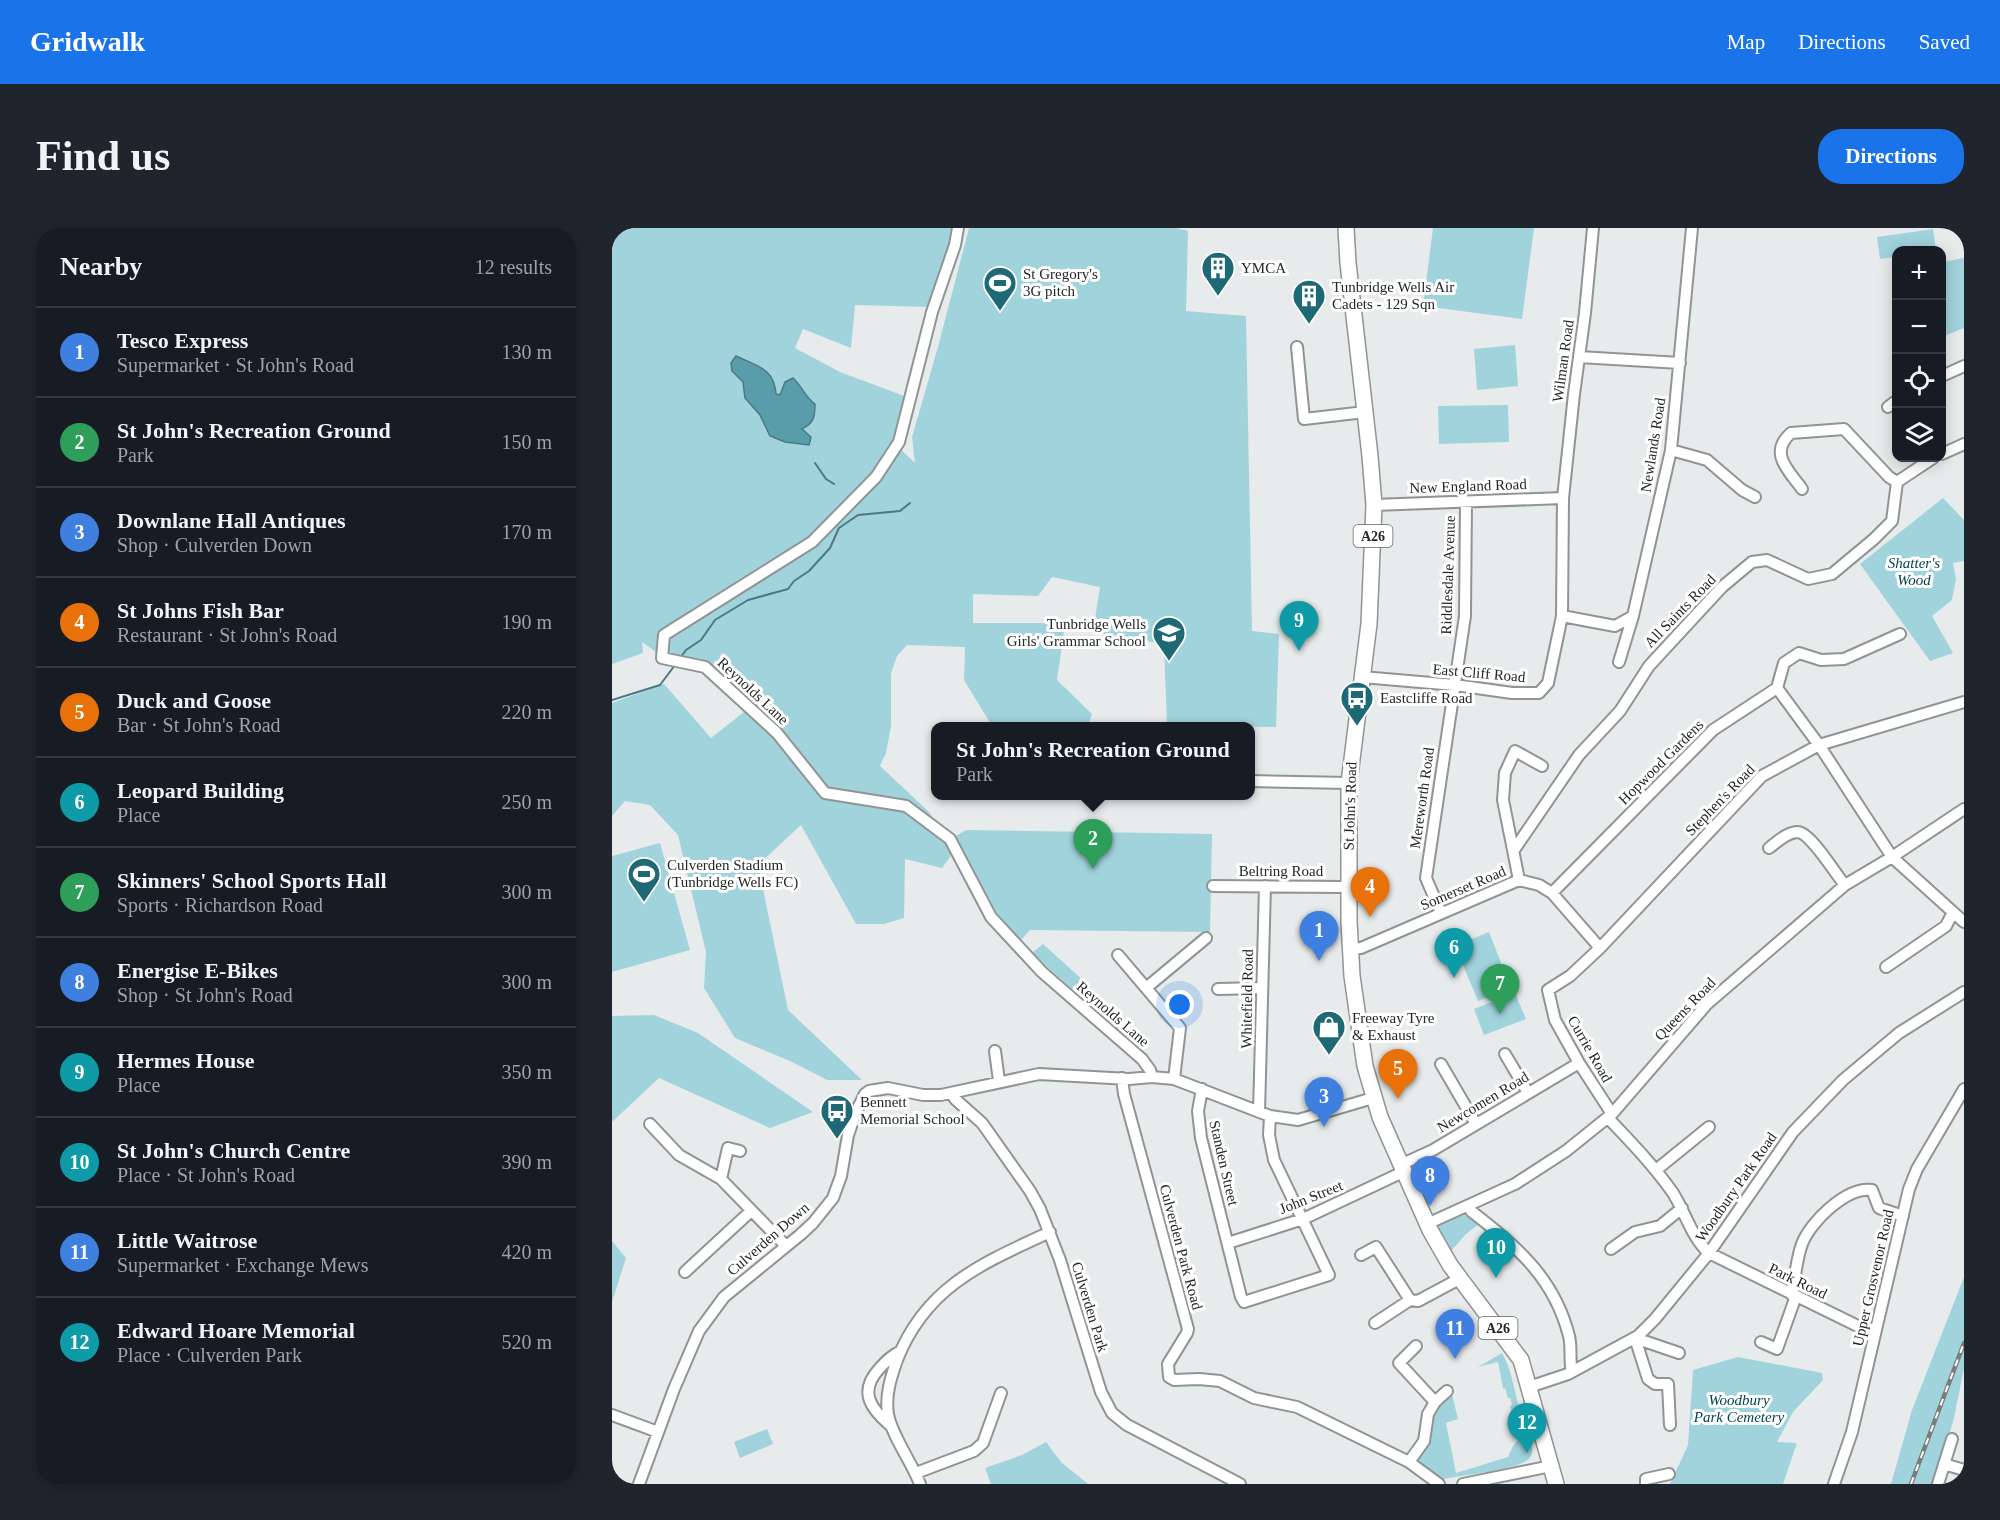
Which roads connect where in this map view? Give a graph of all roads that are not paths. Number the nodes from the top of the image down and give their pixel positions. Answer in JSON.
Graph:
{"nodes":[{"id":1,"x":958,"y":228,"type":"edge"},
{"id":2,"x":1346,"y":228,"type":"edge"},
{"id":3,"x":1593,"y":228,"type":"edge"},
{"id":4,"x":1692,"y":228,"type":"edge"},
{"id":5,"x":1298,"y":347,"type":"dead end"},
{"id":6,"x":1579,"y":357,"type":"junction"},
{"id":7,"x":1680,"y":363,"type":"junction"},
{"id":8,"x":1964,"y":366,"type":"edge"},
{"id":9,"x":1946,"y":374,"type":"edge"},
{"id":10,"x":1365,"y":412,"type":"junction"},
{"id":11,"x":1964,"y":444,"type":"edge"},
{"id":12,"x":1671,"y":450,"type":"junction"},
{"id":13,"x":1946,"y":452,"type":"edge"},
{"id":14,"x":1927,"y":462,"type":"edge"},
{"id":15,"x":1897,"y":482,"type":"junction"},
{"id":16,"x":1802,"y":489,"type":"dead end"},
{"id":17,"x":1755,"y":497,"type":"dead end"},
{"id":18,"x":1563,"y":498,"type":"junction"},
{"id":19,"x":1466,"y":501,"type":"junction"},
{"id":20,"x":1374,"y":505,"type":"junction"},
{"id":21,"x":1562,"y":616,"type":"junction"},
{"id":22,"x":1633,"y":616,"type":"junction"},
{"id":23,"x":1900,"y":634,"type":"dead end"},
{"id":24,"x":1619,"y":662,"type":"dead end"},
{"id":25,"x":1362,"y":677,"type":"junction"},
{"id":26,"x":1455,"y":685,"type":"junction"},
{"id":27,"x":1777,"y":688,"type":"junction"},
{"id":28,"x":1964,"y":702,"type":"edge"},
{"id":29,"x":1819,"y":745,"type":"junction"},
{"id":30,"x":1542,"y":766,"type":"dead end"},
{"id":31,"x":1255,"y":781,"type":"edge"},
{"id":32,"x":1349,"y":783,"type":"junction"},
{"id":33,"x":1964,"y":809,"type":"edge"},
{"id":34,"x":1769,"y":848,"type":"dead end"},
{"id":35,"x":1514,"y":850,"type":"junction"},
{"id":36,"x":1892,"y":857,"type":"junction"},
{"id":37,"x":1519,"y":880,"type":"junction"},
{"id":38,"x":1845,"y":885,"type":"junction"},
{"id":39,"x":1213,"y":886,"type":"dead end"},
{"id":40,"x":1264,"y":886,"type":"junction"},
{"id":41,"x":1348,"y":887,"type":"junction"},
{"id":42,"x":1552,"y":893,"type":"junction"},
{"id":43,"x":1953,"y":912,"type":"junction"},
{"id":44,"x":1441,"y":914,"type":"junction"},
{"id":45,"x":1964,"y":922,"type":"edge"},
{"id":46,"x":1206,"y":938,"type":"dead end"},
{"id":47,"x":1600,"y":948,"type":"junction"},
{"id":48,"x":1350,"y":949,"type":"junction"},
{"id":49,"x":1118,"y":955,"type":"dead end"},
{"id":50,"x":1886,"y":967,"type":"dead end"},
{"id":51,"x":1146,"y":988,"type":"junction"},
{"id":52,"x":1262,"y":988,"type":"junction"},
{"id":53,"x":1218,"y":989,"type":"dead end"},
{"id":54,"x":1964,"y":992,"type":"edge"},
{"id":55,"x":995,"y":1051,"type":"dead end"},
{"id":56,"x":1505,"y":1054,"type":"dead end"},
{"id":57,"x":1579,"y":1063,"type":"junction"},
{"id":58,"x":1441,"y":1064,"type":"dead end"},
{"id":59,"x":1152,"y":1077,"type":"junction"},
{"id":60,"x":1122,"y":1078,"type":"junction"},
{"id":61,"x":1174,"y":1079,"type":"junction"},
{"id":62,"x":999,"y":1081,"type":"junction"},
{"id":63,"x":1202,"y":1089,"type":"junction"},
{"id":64,"x":1964,"y":1089,"type":"edge"},
{"id":65,"x":1528,"y":1093,"type":"junction"},
{"id":66,"x":952,"y":1094,"type":"junction"},
{"id":67,"x":1373,"y":1098,"type":"junction"},
{"id":68,"x":1264,"y":1114,"type":"junction"},
{"id":69,"x":1610,"y":1116,"type":"junction"},
{"id":70,"x":650,"y":1124,"type":"dead end"},
{"id":71,"x":1476,"y":1124,"type":"junction"},
{"id":72,"x":1709,"y":1127,"type":"dead end"},
{"id":73,"x":740,"y":1151,"type":"dead end"},
{"id":74,"x":1402,"y":1168,"type":"junction"},
{"id":75,"x":1656,"y":1170,"type":"junction"},
{"id":76,"x":721,"y":1179,"type":"junction"},
{"id":77,"x":1468,"y":1206,"type":"junction"},
{"id":78,"x":1682,"y":1208,"type":"junction"},
{"id":79,"x":751,"y":1211,"type":"junction"},
{"id":80,"x":1903,"y":1215,"type":"junction"},
{"id":81,"x":1303,"y":1219,"type":"junction"},
{"id":82,"x":1427,"y":1224,"type":"junction"},
{"id":83,"x":1050,"y":1232,"type":"junction"},
{"id":84,"x":1228,"y":1243,"type":"junction"},
{"id":85,"x":786,"y":1246,"type":"junction"},
{"id":86,"x":1611,"y":1249,"type":"dead end"},
{"id":87,"x":1709,"y":1253,"type":"junction"},
{"id":88,"x":1361,"y":1255,"type":"dead end"},
{"id":89,"x":685,"y":1272,"type":"dead end"},
{"id":90,"x":1461,"y":1278,"type":"junction"},
{"id":91,"x":1794,"y":1296,"type":"junction"},
{"id":92,"x":1410,"y":1300,"type":"junction"},
{"id":93,"x":1375,"y":1323,"type":"dead end"},
{"id":94,"x":1874,"y":1335,"type":"junction"},
{"id":95,"x":1635,"y":1338,"type":"junction"},
{"id":96,"x":1761,"y":1342,"type":"dead end"},
{"id":97,"x":1416,"y":1346,"type":"dead end"},
{"id":98,"x":901,"y":1351,"type":"junction"},
{"id":99,"x":1679,"y":1353,"type":"dead end"},
{"id":100,"x":1572,"y":1372,"type":"junction"},
{"id":101,"x":1529,"y":1387,"type":"junction"},
{"id":102,"x":1447,"y":1391,"type":"dead end"},
{"id":103,"x":1001,"y":1393,"type":"dead end"},
{"id":104,"x":1435,"y":1402,"type":"junction"},
{"id":105,"x":612,"y":1415,"type":"edge"},
{"id":106,"x":1670,"y":1425,"type":"dead end"},
{"id":107,"x":891,"y":1426,"type":"junction"},
{"id":108,"x":658,"y":1432,"type":"junction"},
{"id":109,"x":1952,"y":1439,"type":"dead end"},
{"id":110,"x":1408,"y":1462,"type":"junction"},
{"id":111,"x":1944,"y":1464,"type":"junction"},
{"id":112,"x":1551,"y":1466,"type":"junction"},
{"id":113,"x":1964,"y":1470,"type":"edge"},
{"id":114,"x":916,"y":1473,"type":"junction"},
{"id":115,"x":1669,"y":1474,"type":"dead end"},
{"id":116,"x":639,"y":1484,"type":"edge"},
{"id":117,"x":920,"y":1484,"type":"edge"},
{"id":118,"x":1240,"y":1484,"type":"edge"},
{"id":119,"x":1439,"y":1484,"type":"edge"},
{"id":120,"x":1463,"y":1484,"type":"edge"},
{"id":121,"x":1556,"y":1484,"type":"edge"},
{"id":122,"x":1646,"y":1484,"type":"edge"},
{"id":123,"x":1834,"y":1484,"type":"edge"},
{"id":124,"x":1938,"y":1484,"type":"edge"}],
"edges":[{"from":1,"to":59,"type":"street","name":"Reynolds Lane"},
{"from":2,"to":10,"type":"highway","name":"St John's Road","number":"A26"},
{"from":3,"to":6,"type":"street","name":"Wilman Road"},
{"from":4,"to":7,"type":"street","name":"Newlands Road"},
{"from":5,"to":10,"type":"street"},
{"from":6,"to":7,"type":"street"},
{"from":6,"to":18,"type":"street","name":"Wilman Road"},
{"from":7,"to":12,"type":"street","name":"Newlands Road"},
{"from":8,"to":9,"type":"street"},
{"from":10,"to":20,"type":"highway","name":"St John's Road","number":"A26"},
{"from":11,"to":13,"type":"street"},
{"from":12,"to":17,"type":"street"},
{"from":12,"to":22,"type":"street","name":"Newlands Road"},
{"from":14,"to":15,"type":"street"},
{"from":15,"to":16,"type":"street"},
{"from":15,"to":35,"type":"street","name":"All Saints Road"},
{"from":18,"to":19,"type":"street","name":"New England Road"},
{"from":18,"to":21,"type":"street","name":"East Cliff Road"},
{"from":19,"to":20,"type":"street","name":"New England Road"},
{"from":19,"to":26,"type":"street","name":"Riddlesdale Avenue"},
{"from":20,"to":25,"type":"highway","name":"St John's Road","number":"A26"},
{"from":21,"to":22,"type":"street"},
{"from":21,"to":26,"type":"street","name":"East Cliff Road"},
{"from":22,"to":24,"type":"street","name":"Newlands Road"},
{"from":23,"to":27,"type":"street"},
{"from":25,"to":26,"type":"street","name":"East Cliff Road"},
{"from":25,"to":32,"type":"highway","name":"St John's Road","number":"A26"},
{"from":26,"to":44,"type":"street","name":"Mereworth Road"},
{"from":27,"to":29,"type":"street"},
{"from":27,"to":42,"type":"street","name":"Hopwood Gardens"},
{"from":28,"to":29,"type":"street","name":"Stephen's Road"},
{"from":29,"to":36,"type":"street"},
{"from":29,"to":47,"type":"street","name":"Stephen's Road"},
{"from":30,"to":35,"type":"street"},
{"from":31,"to":32,"type":"street"},
{"from":32,"to":41,"type":"highway","name":"St John's Road","number":"A26"},
{"from":33,"to":36,"type":"street","name":"Queens Road"},
{"from":34,"to":38,"type":"street"},
{"from":35,"to":37,"type":"street"},
{"from":36,"to":38,"type":"street","name":"Queens Road"},
{"from":36,"to":43,"type":"street"},
{"from":37,"to":42,"type":"street","name":"Somerset Road"},
{"from":37,"to":44,"type":"street","name":"Somerset Road"},
{"from":38,"to":69,"type":"street","name":"Queens Road"},
{"from":39,"to":40,"type":"street","name":"Beltring Road"},
{"from":40,"to":41,"type":"street","name":"Beltring Road"},
{"from":40,"to":52,"type":"street","name":"Whitefield Road"},
{"from":41,"to":48,"type":"highway","name":"St John's Road","number":"A26"},
{"from":42,"to":47,"type":"street","name":"Somerset Road"},
{"from":43,"to":45,"type":"street"},
{"from":43,"to":50,"type":"street"},
{"from":44,"to":48,"type":"street","name":"Somerset Road"},
{"from":46,"to":51,"type":"street"},
{"from":47,"to":57,"type":"street","name":"Currie Road"},
{"from":48,"to":67,"type":"highway","name":"St John's Road","number":"A26"},
{"from":49,"to":51,"type":"street"},
{"from":51,"to":61,"type":"street"},
{"from":52,"to":53,"type":"street"},
{"from":52,"to":68,"type":"street","name":"Whitefield Road"},
{"from":54,"to":87,"type":"street","name":"Woodbury Park Road"},
{"from":55,"to":62,"type":"street"},
{"from":56,"to":65,"type":"street"},
{"from":57,"to":65,"type":"street","name":"Newcomen Road"},
{"from":57,"to":69,"type":"street","name":"Currie Road"},
{"from":58,"to":71,"type":"street"},
{"from":59,"to":60,"type":"street","name":"Culverden Down"},
{"from":59,"to":61,"type":"street","name":"Culverden Down"},
{"from":60,"to":62,"type":"street","name":"Culverden Down"},
{"from":60,"to":110,"type":"street","name":"Culverden Park Road"},
{"from":61,"to":63,"type":"street","name":"Culverden Down"},
{"from":62,"to":66,"type":"street","name":"Culverden Down"},
{"from":63,"to":68,"type":"street","name":"Culverden Down"},
{"from":63,"to":84,"type":"street","name":"Standen Street"},
{"from":64,"to":80,"type":"street","name":"Upper Grosvenor Road"},
{"from":65,"to":71,"type":"street","name":"Newcomen Road"},
{"from":66,"to":83,"type":"street","name":"Culverden Park"},
{"from":66,"to":85,"type":"street","name":"Culverden Down"},
{"from":67,"to":68,"type":"street","name":"Culverden Down"},
{"from":67,"to":74,"type":"highway","name":"St John's Road","number":"A26"},
{"from":68,"to":81,"type":"street","name":"Whitefield Road"},
{"from":69,"to":75,"type":"street","name":"Currie Road"},
{"from":69,"to":77,"type":"street","name":"Queens Road"},
{"from":70,"to":76,"type":"street"},
{"from":71,"to":74,"type":"street","name":"Newcomen Road"},
{"from":72,"to":75,"type":"street"},
{"from":73,"to":76,"type":"street"},
{"from":74,"to":81,"type":"street","name":"John Street"},
{"from":74,"to":82,"type":"highway","name":"St John's Road","number":"A26"},
{"from":75,"to":78,"type":"street","name":"Currie Road"},
{"from":76,"to":79,"type":"street"},
{"from":77,"to":82,"type":"street","name":"Queens Road"},
{"from":77,"to":100,"type":"street"},
{"from":78,"to":86,"type":"street"},
{"from":78,"to":87,"type":"street","name":"Currie Road"},
{"from":79,"to":85,"type":"street"},
{"from":79,"to":89,"type":"street"},
{"from":80,"to":91,"type":"street"},
{"from":80,"to":94,"type":"street","name":"Upper Grosvenor Road"},
{"from":81,"to":84,"type":"street","name":"John Street"},
{"from":81,"to":84,"type":"street","name":"Standen Street"},
{"from":82,"to":90,"type":"highway","name":"St John's Road","number":"A26"},
{"from":83,"to":98,"type":"street"},
{"from":83,"to":118,"type":"street","name":"Culverden Park"},
{"from":85,"to":108,"type":"street","name":"Culverden Down"},
{"from":87,"to":91,"type":"street","name":"Park Road"},
{"from":87,"to":95,"type":"street","name":"Woodbury Park Road"},
{"from":88,"to":92,"type":"street"},
{"from":90,"to":92,"type":"street"},
{"from":90,"to":101,"type":"highway","name":"St John's Road","number":"A26"},
{"from":91,"to":94,"type":"street","name":"Park Road"},
{"from":91,"to":96,"type":"street"},
{"from":92,"to":93,"type":"street"},
{"from":94,"to":123,"type":"street","name":"Upper Grosvenor Road"},
{"from":95,"to":99,"type":"street"},
{"from":95,"to":100,"type":"street","name":"Woodbury Park Road"},
{"from":95,"to":106,"type":"street"},
{"from":97,"to":104,"type":"street"},
{"from":98,"to":107,"type":"street"},
{"from":98,"to":107,"type":"street"},
{"from":100,"to":101,"type":"street","name":"Woodbury Park Road"},
{"from":101,"to":112,"type":"highway","name":"St John's Road","number":"A26"},
{"from":102,"to":104,"type":"street"},
{"from":103,"to":114,"type":"street"},
{"from":104,"to":110,"type":"street"},
{"from":105,"to":108,"type":"street"},
{"from":107,"to":114,"type":"street"},
{"from":108,"to":116,"type":"street","name":"Culverden Down"},
{"from":109,"to":111,"type":"street"},
{"from":110,"to":119,"type":"street","name":"Culverden Park Road"},
{"from":111,"to":113,"type":"street"},
{"from":111,"to":124,"type":"street"},
{"from":112,"to":120,"type":"street"},
{"from":112,"to":121,"type":"highway","name":"St John's Road","number":"A26"},
{"from":114,"to":117,"type":"street"},
{"from":115,"to":122,"type":"street"}]}
